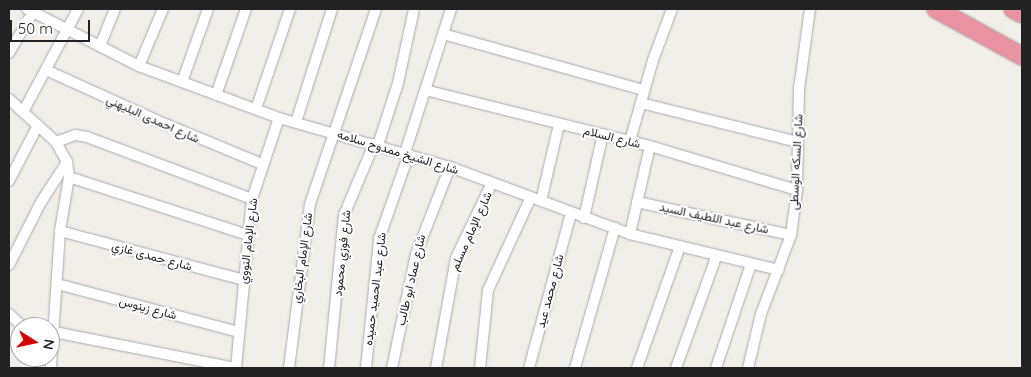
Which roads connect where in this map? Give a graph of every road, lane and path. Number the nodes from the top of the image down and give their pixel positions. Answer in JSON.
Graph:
{"nodes":[{"id":1,"x":78,"y":9,"type":"edge"},
{"id":2,"x":115,"y":9,"type":"edge"},
{"id":3,"x":163,"y":9,"type":"edge"},
{"id":4,"x":208,"y":9,"type":"edge"},
{"id":5,"x":246,"y":9,"type":"edge"},
{"id":6,"x":290,"y":9,"type":"edge"},
{"id":7,"x":332,"y":9,"type":"edge"},
{"id":8,"x":376,"y":9,"type":"edge"},
{"id":9,"x":414,"y":9,"type":"edge"},
{"id":10,"x":451,"y":9,"type":"edge"},
{"id":11,"x":672,"y":9,"type":"edge"},
{"id":12,"x":810,"y":9,"type":"edge"},
{"id":13,"x":936,"y":9,"type":"edge"},
{"id":14,"x":1013,"y":9,"type":"edge"},
{"id":15,"x":30,"y":10,"type":"edge"},
{"id":16,"x":1022,"y":14,"type":"edge"},
{"id":17,"x":68,"y":30,"type":"junction"},
{"id":18,"x":443,"y":34,"type":"junction"},
{"id":19,"x":100,"y":46,"type":"junction"},
{"id":20,"x":9,"y":54,"type":"edge"},
{"id":21,"x":1022,"y":56,"type":"edge"},
{"id":22,"x":140,"y":66,"type":"junction"},
{"id":23,"x":46,"y":70,"type":"junction"},
{"id":24,"x":182,"y":82,"type":"junction"},
{"id":25,"x":425,"y":90,"type":"junction"},
{"id":26,"x":644,"y":90,"type":"junction"},
{"id":27,"x":216,"y":95,"type":"junction"},
{"id":28,"x":9,"y":100,"type":"edge"},
{"id":29,"x":641,"y":103,"type":"junction"},
{"id":30,"x":256,"y":109,"type":"junction"},
{"id":31,"x":23,"y":112,"type":"junction"},
{"id":32,"x":279,"y":118,"type":"junction"},
{"id":33,"x":296,"y":122,"type":"junction"},
{"id":34,"x":559,"y":124,"type":"junction"},
{"id":35,"x":38,"y":125,"type":"junction"},
{"id":36,"x":335,"y":133,"type":"junction"},
{"id":37,"x":603,"y":134,"type":"junction"},
{"id":38,"x":630,"y":141,"type":"junction"},
{"id":39,"x":56,"y":142,"type":"junction"},
{"id":40,"x":798,"y":142,"type":"junction"},
{"id":41,"x":376,"y":145,"type":"junction"},
{"id":42,"x":650,"y":146,"type":"junction"},
{"id":43,"x":407,"y":153,"type":"junction"},
{"id":44,"x":67,"y":162,"type":"junction"},
{"id":45,"x":262,"y":164,"type":"junction"},
{"id":46,"x":450,"y":167,"type":"junction"},
{"id":47,"x":70,"y":177,"type":"junction"},
{"id":48,"x":9,"y":181,"type":"edge"},
{"id":49,"x":492,"y":183,"type":"junction"},
{"id":50,"x":797,"y":190,"type":"junction"},
{"id":51,"x":252,"y":199,"type":"junction"},
{"id":52,"x":536,"y":199,"type":"junction"},
{"id":53,"x":637,"y":202,"type":"junction"},
{"id":54,"x":571,"y":213,"type":"junction"},
{"id":55,"x":584,"y":218,"type":"junction"},
{"id":56,"x":615,"y":228,"type":"junction"},
{"id":57,"x":60,"y":231,"type":"junction"},
{"id":58,"x":630,"y":234,"type":"junction"},
{"id":59,"x":248,"y":235,"type":"junction"},
{"id":60,"x":791,"y":235,"type":"junction"},
{"id":61,"x":680,"y":246,"type":"junction"},
{"id":62,"x":717,"y":255,"type":"junction"},
{"id":63,"x":752,"y":264,"type":"junction"},
{"id":64,"x":9,"y":265,"type":"edge"},
{"id":65,"x":779,"y":270,"type":"junction"},
{"id":66,"x":244,"y":280,"type":"junction"},
{"id":67,"x":57,"y":284,"type":"junction"},
{"id":68,"x":55,"y":317,"type":"edge"},
{"id":69,"x":239,"y":332,"type":"junction"},
{"id":70,"x":60,"y":333,"type":"edge"},
{"id":71,"x":236,"y":368,"type":"edge"},
{"id":72,"x":289,"y":368,"type":"edge"},
{"id":73,"x":329,"y":368,"type":"edge"},
{"id":74,"x":366,"y":368,"type":"edge"},
{"id":75,"x":392,"y":368,"type":"edge"},
{"id":76,"x":436,"y":368,"type":"edge"},
{"id":77,"x":480,"y":368,"type":"edge"},
{"id":78,"x":529,"y":368,"type":"edge"},
{"id":79,"x":575,"y":368,"type":"edge"},
{"id":80,"x":637,"y":368,"type":"edge"},
{"id":81,"x":676,"y":368,"type":"edge"},
{"id":82,"x":716,"y":368,"type":"edge"},
{"id":83,"x":748,"y":368,"type":"edge"}],
"edges":[{"from":1,"to":17,"type":"street"},
{"from":2,"to":19,"type":"street"},
{"from":3,"to":22,"type":"street"},
{"from":4,"to":24,"type":"street"},
{"from":5,"to":27,"type":"street"},
{"from":6,"to":30,"type":"street"},
{"from":7,"to":33,"type":"street"},
{"from":8,"to":36,"type":"street","name":"شارع الإمام البخاري"},
{"from":9,"to":41,"type":"street","name":"شارع فوزي محمود"},
{"from":10,"to":18,"type":"street","name":"شارع عبد الحميد حميده"},
{"from":11,"to":26,"type":"street"},
{"from":12,"to":40,"type":"street","name":"شارع السكه الوسطى"},
{"from":13,"to":21,"type":"highway"},
{"from":14,"to":16,"type":"highway"},
{"from":15,"to":17,"type":"street","name":"شارع الشيخ ممدوح سلامه"},
{"from":15,"to":20,"type":"street"},
{"from":17,"to":19,"type":"street","name":"شارع الشيخ ممدوح سلامه"},
{"from":17,"to":23,"type":"street"},
{"from":18,"to":25,"type":"street","name":"شارع عبد الحميد حميده"},
{"from":18,"to":26,"type":"street"},
{"from":19,"to":22,"type":"street","name":"شارع الشيخ ممدوح سلامه"},
{"from":22,"to":24,"type":"street","name":"شارع الشيخ ممدوح سلامه"},
{"from":23,"to":31,"type":"street"},
{"from":23,"to":45,"type":"street","name":"شارع احمدى البليهني"},
{"from":24,"to":27,"type":"street","name":"شارع الشيخ ممدوح سلامه"},
{"from":25,"to":34,"type":"street","name":"شارع السلام"},
{"from":25,"to":43,"type":"street","name":"شارع عبد الحميد حميده"},
{"from":26,"to":29,"type":"street"},
{"from":27,"to":30,"type":"street","name":"شارع الشيخ ممدوح سلامه"},
{"from":28,"to":31,"type":"street"},
{"from":29,"to":38,"type":"street"},
{"from":29,"to":40,"type":"street"},
{"from":30,"to":32,"type":"street","name":"شارع الشيخ ممدوح سلامه"},
{"from":31,"to":35,"type":"street"},
{"from":32,"to":33,"type":"street","name":"شارع الشيخ ممدوح سلامه"},
{"from":32,"to":45,"type":"street","name":"شارع الإمام النووي"},
{"from":33,"to":36,"type":"street","name":"شارع الشيخ ممدوح سلامه"},
{"from":34,"to":37,"type":"street","name":"شارع السلام"},
{"from":34,"to":52,"type":"street"},
{"from":35,"to":39,"type":"street"},
{"from":35,"to":48,"type":"street"},
{"from":36,"to":41,"type":"street","name":"شارع الشيخ ممدوح سلامه"},
{"from":36,"to":72,"type":"street","name":"شارع الإمام البخاري"},
{"from":37,"to":38,"type":"street","name":"شارع السلام"},
{"from":37,"to":55,"type":"street"},
{"from":38,"to":42,"type":"street","name":"شارع السلام"},
{"from":39,"to":44,"type":"street"},
{"from":39,"to":51,"type":"street"},
{"from":40,"to":50,"type":"street","name":"شارع السكه الوسطى"},
{"from":41,"to":43,"type":"street","name":"شارع الشيخ ممدوح سلامه"},
{"from":41,"to":73,"type":"street","name":"شارع فوزي محمود"},
{"from":42,"to":50,"type":"street","name":"شارع السلام"},
{"from":42,"to":53,"type":"street"},
{"from":43,"to":46,"type":"street","name":"شارع الشيخ ممدوح سلامه"},
{"from":43,"to":74,"type":"street","name":"شارع عبد الحميد حميده"},
{"from":44,"to":47,"type":"street"},
{"from":44,"to":64,"type":"street"},
{"from":45,"to":51,"type":"street","name":"شارع الإمام النووي"},
{"from":46,"to":49,"type":"street","name":"شارع الشيخ ممدوح سلامه"},
{"from":46,"to":75,"type":"street","name":"شارع عماد ابو طالب"},
{"from":47,"to":57,"type":"street"},
{"from":47,"to":59,"type":"street"},
{"from":49,"to":52,"type":"street","name":"شارع الشيخ ممدوح سلامه"},
{"from":49,"to":76,"type":"street","name":"شارع الإمام مسلم"},
{"from":50,"to":60,"type":"street","name":"شارع السكه الوسطى"},
{"from":51,"to":59,"type":"street","name":"شارع الإمام النووي"},
{"from":52,"to":54,"type":"street","name":"شارع الشيخ ممدوح سلامه"},
{"from":52,"to":77,"type":"street"},
{"from":53,"to":58,"type":"street"},
{"from":53,"to":60,"type":"street","name":"شارع عبد اللطيف السيد"},
{"from":54,"to":55,"type":"street","name":"شارع الشيخ ممدوح سلامه"},
{"from":54,"to":78,"type":"street","name":"شارع محمد عيد"},
{"from":55,"to":56,"type":"street","name":"شارع الشيخ ممدوح سلامه"},
{"from":56,"to":58,"type":"street","name":"شارع الشيخ ممدوح سلامه"},
{"from":56,"to":79,"type":"street"},
{"from":57,"to":66,"type":"street","name":"شارع حمدى غازي"},
{"from":57,"to":67,"type":"street"},
{"from":58,"to":61,"type":"street","name":"شارع الشيخ ممدوح سلامه"},
{"from":59,"to":66,"type":"street","name":"شارع الإمام النووي"},
{"from":60,"to":65,"type":"street","name":"شارع السكه الوسطى"},
{"from":61,"to":62,"type":"street","name":"شارع الشيخ ممدوح سلامه"},
{"from":61,"to":80,"type":"street"},
{"from":62,"to":63,"type":"street","name":"شارع الشيخ ممدوح سلامه"},
{"from":62,"to":81,"type":"street"},
{"from":63,"to":65,"type":"street","name":"شارع الشيخ ممدوح سلامه"},
{"from":63,"to":82,"type":"street"},
{"from":65,"to":83,"type":"street","name":"شارع السكه الوسطى"},
{"from":66,"to":69,"type":"street","name":"شارع الإمام النووي"},
{"from":67,"to":68,"type":"street"},
{"from":67,"to":69,"type":"street","name":"شارع زينوس"},
{"from":69,"to":71,"type":"street","name":"شارع الإمام النووي"},
{"from":70,"to":71,"type":"street"}]}
